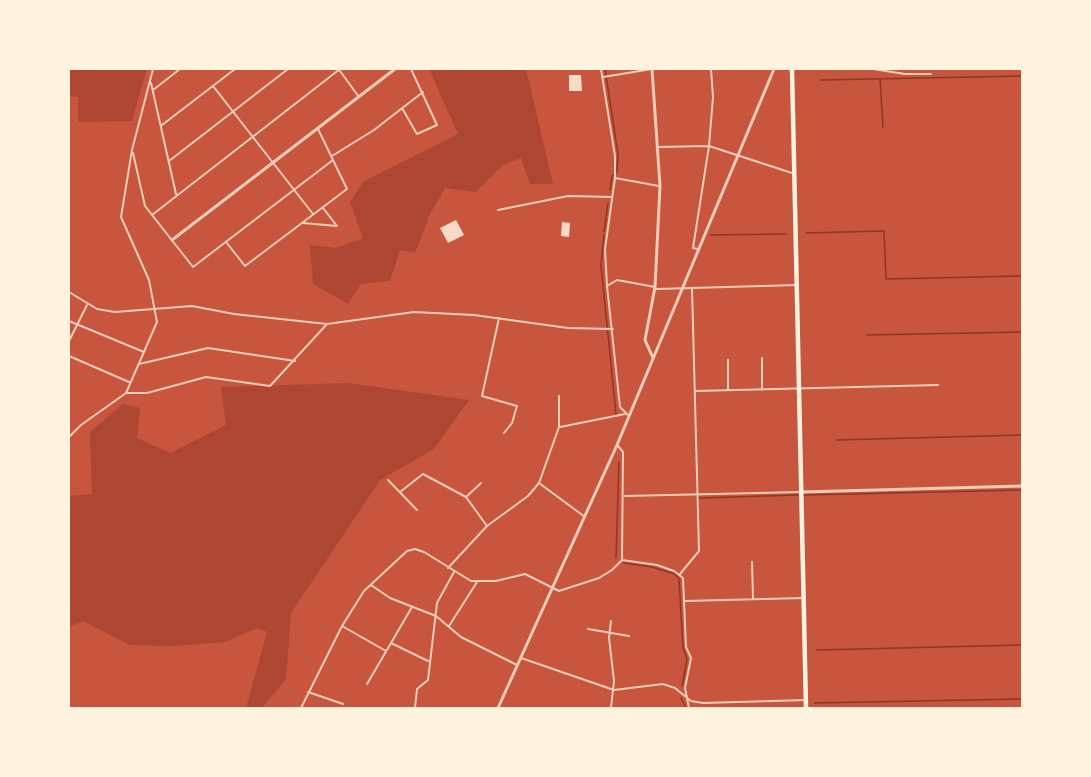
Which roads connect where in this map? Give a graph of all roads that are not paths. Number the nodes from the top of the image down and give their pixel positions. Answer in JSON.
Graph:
{"nodes":[{"id":1,"x":153,"y":69,"type":"edge"},
{"id":2,"x":180,"y":69,"type":"edge"},
{"id":3,"x":235,"y":69,"type":"edge"},
{"id":4,"x":288,"y":69,"type":"edge"},
{"id":5,"x":339,"y":69,"type":"edge"},
{"id":6,"x":395,"y":69,"type":"edge"},
{"id":7,"x":411,"y":69,"type":"edge"},
{"id":8,"x":601,"y":69,"type":"edge"},
{"id":9,"x":652,"y":69,"type":"edge"},
{"id":10,"x":711,"y":69,"type":"edge"},
{"id":11,"x":774,"y":69,"type":"edge"},
{"id":12,"x":792,"y":69,"type":"edge"},
{"id":13,"x":873,"y":69,"type":"edge"},
{"id":14,"x":931,"y":74,"type":"dead end"},
{"id":15,"x":604,"y":76,"type":"junction"},
{"id":16,"x":150,"y":80,"type":"junction"},
{"id":17,"x":213,"y":87,"type":"junction"},
{"id":18,"x":153,"y":90,"type":"junction"},
{"id":19,"x":423,"y":92,"type":"junction"},
{"id":20,"x":360,"y":97,"type":"junction"},
{"id":21,"x":402,"y":108,"type":"junction"},
{"id":22,"x":232,"y":112,"type":"junction"},
{"id":23,"x":162,"y":125,"type":"junction"},
{"id":24,"x":318,"y":129,"type":"junction"},
{"id":25,"x":252,"y":138,"type":"junction"},
{"id":26,"x":710,"y":146,"type":"junction"},
{"id":27,"x":658,"y":147,"type":"junction"},
{"id":28,"x":132,"y":150,"type":"junction"},
{"id":29,"x":737,"y":155,"type":"junction"},
{"id":30,"x":332,"y":156,"type":"junction"},
{"id":31,"x":333,"y":160,"type":"junction"},
{"id":32,"x":169,"y":161,"type":"junction"},
{"id":33,"x":273,"y":164,"type":"junction"},
{"id":34,"x":794,"y":173,"type":"junction"},
{"id":35,"x":614,"y":176,"type":"junction"},
{"id":36,"x":660,"y":186,"type":"junction"},
{"id":37,"x":293,"y":189,"type":"junction"},
{"id":38,"x":177,"y":196,"type":"junction"},
{"id":39,"x":612,"y":197,"type":"junction"},
{"id":40,"x":323,"y":208,"type":"junction"},
{"id":41,"x":498,"y":210,"type":"dead end"},
{"id":42,"x":152,"y":215,"type":"junction"},
{"id":43,"x":313,"y":215,"type":"junction"},
{"id":44,"x":302,"y":223,"type":"junction"},
{"id":45,"x":172,"y":240,"type":"junction"},
{"id":46,"x":226,"y":242,"type":"junction"},
{"id":47,"x":698,"y":249,"type":"junction"},
{"id":48,"x":797,"y":285,"type":"junction"},
{"id":49,"x":607,"y":286,"type":"junction"},
{"id":50,"x":654,"y":288,"type":"junction"},
{"id":51,"x":682,"y":288,"type":"junction"},
{"id":52,"x":692,"y":288,"type":"junction"},
{"id":53,"x":69,"y":292,"type":"edge"},
{"id":54,"x":87,"y":305,"type":"junction"},
{"id":55,"x":153,"y":309,"type":"junction"},
{"id":56,"x":499,"y":318,"type":"junction"},
{"id":57,"x":69,"y":321,"type":"edge"},
{"id":58,"x":77,"y":324,"type":"junction"},
{"id":59,"x":327,"y":324,"type":"junction"},
{"id":60,"x":610,"y":329,"type":"junction"},
{"id":61,"x":69,"y":341,"type":"edge"},
{"id":62,"x":144,"y":352,"type":"junction"},
{"id":63,"x":69,"y":356,"type":"edge"},
{"id":64,"x":653,"y":358,"type":"junction"},
{"id":65,"x":762,"y":358,"type":"dead end"},
{"id":66,"x":728,"y":360,"type":"dead end"},
{"id":67,"x":295,"y":361,"type":"junction"},
{"id":68,"x":138,"y":364,"type":"junction"},
{"id":69,"x":129,"y":382,"type":"junction"},
{"id":70,"x":938,"y":385,"type":"dead end"},
{"id":71,"x":762,"y":390,"type":"junction"},
{"id":72,"x":799,"y":390,"type":"junction"},
{"id":73,"x":694,"y":391,"type":"junction"},
{"id":74,"x":728,"y":391,"type":"junction"},
{"id":75,"x":126,"y":393,"type":"junction"},
{"id":76,"x":559,"y":396,"type":"dead end"},
{"id":77,"x":627,"y":415,"type":"junction"},
{"id":78,"x":559,"y":427,"type":"junction"},
{"id":79,"x":504,"y":433,"type":"dead end"},
{"id":80,"x":69,"y":437,"type":"edge"},
{"id":81,"x":617,"y":445,"type":"junction"},
{"id":82,"x":388,"y":480,"type":"dead end"},
{"id":83,"x":481,"y":483,"type":"dead end"},
{"id":84,"x":539,"y":483,"type":"junction"},
{"id":85,"x":1022,"y":486,"type":"edge"},
{"id":86,"x":400,"y":492,"type":"junction"},
{"id":87,"x":802,"y":492,"type":"junction"},
{"id":88,"x":697,"y":495,"type":"junction"},
{"id":89,"x":624,"y":496,"type":"junction"},
{"id":90,"x":466,"y":497,"type":"junction"},
{"id":91,"x":417,"y":510,"type":"dead end"},
{"id":92,"x":585,"y":517,"type":"junction"},
{"id":93,"x":487,"y":526,"type":"junction"},
{"id":94,"x":622,"y":560,"type":"junction"},
{"id":95,"x":752,"y":562,"type":"dead end"},
{"id":96,"x":448,"y":568,"type":"junction"},
{"id":97,"x":454,"y":572,"type":"junction"},
{"id":98,"x":680,"y":574,"type":"junction"},
{"id":99,"x":477,"y":582,"type":"junction"},
{"id":100,"x":371,"y":585,"type":"junction"},
{"id":101,"x":553,"y":590,"type":"junction"},
{"id":102,"x":804,"y":598,"type":"junction"},
{"id":103,"x":753,"y":599,"type":"junction"},
{"id":104,"x":684,"y":601,"type":"junction"},
{"id":105,"x":412,"y":608,"type":"junction"},
{"id":106,"x":436,"y":616,"type":"junction"},
{"id":107,"x":611,"y":621,"type":"dead end"},
{"id":108,"x":342,"y":626,"type":"junction"},
{"id":109,"x":449,"y":626,"type":"junction"},
{"id":110,"x":588,"y":629,"type":"dead end"},
{"id":111,"x":610,"y":632,"type":"junction"},
{"id":112,"x":629,"y":636,"type":"dead end"},
{"id":113,"x":391,"y":643,"type":"junction"},
{"id":114,"x":387,"y":651,"type":"junction"},
{"id":115,"x":521,"y":658,"type":"junction"},
{"id":116,"x":428,"y":661,"type":"junction"},
{"id":117,"x":518,"y":665,"type":"junction"},
{"id":118,"x":367,"y":684,"type":"dead end"},
{"id":119,"x":614,"y":690,"type":"junction"},
{"id":120,"x":308,"y":692,"type":"junction"},
{"id":121,"x":686,"y":697,"type":"junction"},
{"id":122,"x":806,"y":700,"type":"junction"},
{"id":123,"x":343,"y":704,"type":"dead end"},
{"id":124,"x":301,"y":708,"type":"edge"},
{"id":125,"x":415,"y":708,"type":"edge"},
{"id":126,"x":498,"y":708,"type":"edge"},
{"id":127,"x":611,"y":708,"type":"edge"},
{"id":128,"x":689,"y":708,"type":"edge"},
{"id":129,"x":807,"y":708,"type":"edge"}],
"edges":[{"from":1,"to":16,"type":"street"},
{"from":2,"to":18,"type":"street"},
{"from":3,"to":17,"type":"street"},
{"from":4,"to":22,"type":"street"},
{"from":5,"to":20,"type":"street"},
{"from":5,"to":25,"type":"street"},
{"from":6,"to":20,"type":"street"},
{"from":7,"to":19,"type":"street"},
{"from":8,"to":15,"type":"street"},
{"from":9,"to":15,"type":"street"},
{"from":9,"to":27,"type":"street"},
{"from":10,"to":26,"type":"street"},
{"from":11,"to":29,"type":"street"},
{"from":12,"to":34,"type":"highway"},
{"from":13,"to":14,"type":"street"},
{"from":15,"to":35,"type":"street"},
{"from":16,"to":18,"type":"street"},
{"from":16,"to":28,"type":"street"},
{"from":17,"to":22,"type":"street"},
{"from":17,"to":23,"type":"street"},
{"from":18,"to":23,"type":"street"},
{"from":19,"to":21,"type":"street"},
{"from":19,"to":21,"type":"street"},
{"from":20,"to":24,"type":"street"},
{"from":21,"to":30,"type":"street"},
{"from":22,"to":25,"type":"street"},
{"from":22,"to":32,"type":"street"},
{"from":23,"to":32,"type":"street"},
{"from":24,"to":30,"type":"street"},
{"from":24,"to":33,"type":"street"},
{"from":25,"to":33,"type":"street"},
{"from":25,"to":38,"type":"street"},
{"from":26,"to":27,"type":"street"},
{"from":26,"to":29,"type":"street"},
{"from":26,"to":47,"type":"street"},
{"from":27,"to":36,"type":"street"},
{"from":28,"to":42,"type":"street"},
{"from":28,"to":55,"type":"street"},
{"from":29,"to":34,"type":"street"},
{"from":29,"to":47,"type":"street"},
{"from":30,"to":31,"type":"street"},
{"from":31,"to":37,"type":"street"},
{"from":31,"to":40,"type":"street"},
{"from":32,"to":38,"type":"street"},
{"from":33,"to":37,"type":"street"},
{"from":33,"to":45,"type":"street"},
{"from":34,"to":48,"type":"highway"},
{"from":35,"to":36,"type":"street"},
{"from":35,"to":39,"type":"street"},
{"from":36,"to":50,"type":"street"},
{"from":37,"to":43,"type":"street"},
{"from":37,"to":46,"type":"street"},
{"from":38,"to":42,"type":"street"},
{"from":39,"to":41,"type":"street"},
{"from":39,"to":49,"type":"street"},
{"from":40,"to":43,"type":"street"},
{"from":40,"to":44,"type":"street"},
{"from":42,"to":45,"type":"street"},
{"from":43,"to":44,"type":"street"},
{"from":44,"to":46,"type":"street"},
{"from":45,"to":46,"type":"street"},
{"from":47,"to":51,"type":"street"},
{"from":48,"to":52,"type":"street"},
{"from":48,"to":72,"type":"highway"},
{"from":49,"to":50,"type":"street"},
{"from":49,"to":60,"type":"street"},
{"from":50,"to":51,"type":"street"},
{"from":50,"to":64,"type":"street"},
{"from":51,"to":52,"type":"street"},
{"from":51,"to":64,"type":"street"},
{"from":52,"to":73,"type":"street"},
{"from":53,"to":54,"type":"street"},
{"from":54,"to":55,"type":"street"},
{"from":54,"to":58,"type":"street"},
{"from":55,"to":59,"type":"street"},
{"from":55,"to":62,"type":"street"},
{"from":56,"to":59,"type":"street"},
{"from":56,"to":60,"type":"street"},
{"from":56,"to":79,"type":"street"},
{"from":57,"to":58,"type":"street"},
{"from":58,"to":61,"type":"street"},
{"from":58,"to":62,"type":"street"},
{"from":59,"to":67,"type":"street"},
{"from":60,"to":77,"type":"street"},
{"from":62,"to":68,"type":"street"},
{"from":63,"to":69,"type":"street"},
{"from":64,"to":77,"type":"street"},
{"from":65,"to":71,"type":"street"},
{"from":66,"to":74,"type":"street"},
{"from":67,"to":68,"type":"street"},
{"from":67,"to":75,"type":"street"},
{"from":68,"to":69,"type":"street"},
{"from":69,"to":75,"type":"street"},
{"from":70,"to":72,"type":"street"},
{"from":71,"to":72,"type":"street"},
{"from":71,"to":74,"type":"street"},
{"from":72,"to":87,"type":"highway"},
{"from":73,"to":74,"type":"street"},
{"from":73,"to":88,"type":"street"},
{"from":75,"to":80,"type":"street"},
{"from":76,"to":78,"type":"street"},
{"from":77,"to":78,"type":"street"},
{"from":77,"to":81,"type":"street"},
{"from":78,"to":84,"type":"street"},
{"from":81,"to":89,"type":"street"},
{"from":81,"to":92,"type":"street"},
{"from":82,"to":86,"type":"street"},
{"from":83,"to":90,"type":"street"},
{"from":84,"to":92,"type":"street"},
{"from":84,"to":93,"type":"street"},
{"from":85,"to":87,"type":"street"},
{"from":86,"to":90,"type":"street"},
{"from":86,"to":91,"type":"street"},
{"from":87,"to":88,"type":"street"},
{"from":87,"to":102,"type":"highway"},
{"from":88,"to":89,"type":"street"},
{"from":88,"to":98,"type":"street"},
{"from":89,"to":94,"type":"street"},
{"from":90,"to":93,"type":"street"},
{"from":92,"to":101,"type":"street"},
{"from":93,"to":96,"type":"street"},
{"from":94,"to":98,"type":"street"},
{"from":94,"to":101,"type":"street"},
{"from":95,"to":103,"type":"street"},
{"from":96,"to":97,"type":"street"},
{"from":96,"to":100,"type":"street"},
{"from":97,"to":99,"type":"street"},
{"from":97,"to":106,"type":"street"},
{"from":98,"to":104,"type":"street"},
{"from":99,"to":101,"type":"street"},
{"from":99,"to":109,"type":"street"},
{"from":100,"to":105,"type":"street"},
{"from":100,"to":108,"type":"street"},
{"from":101,"to":115,"type":"street"},
{"from":102,"to":103,"type":"street"},
{"from":102,"to":122,"type":"highway"},
{"from":103,"to":104,"type":"street"},
{"from":104,"to":121,"type":"street"},
{"from":105,"to":106,"type":"street"},
{"from":105,"to":113,"type":"street"},
{"from":106,"to":109,"type":"street"},
{"from":106,"to":116,"type":"street"},
{"from":107,"to":111,"type":"street"},
{"from":108,"to":114,"type":"street"},
{"from":108,"to":120,"type":"street"},
{"from":109,"to":117,"type":"street"},
{"from":110,"to":111,"type":"street"},
{"from":111,"to":112,"type":"street"},
{"from":111,"to":119,"type":"street"},
{"from":113,"to":114,"type":"street"},
{"from":113,"to":116,"type":"street"},
{"from":114,"to":118,"type":"street"},
{"from":115,"to":117,"type":"street"},
{"from":115,"to":119,"type":"street"},
{"from":116,"to":125,"type":"street"},
{"from":117,"to":126,"type":"street"},
{"from":119,"to":121,"type":"street"},
{"from":119,"to":127,"type":"street"},
{"from":120,"to":123,"type":"street"},
{"from":120,"to":124,"type":"street"},
{"from":121,"to":122,"type":"street"},
{"from":121,"to":128,"type":"street"},
{"from":122,"to":129,"type":"highway"}]}
